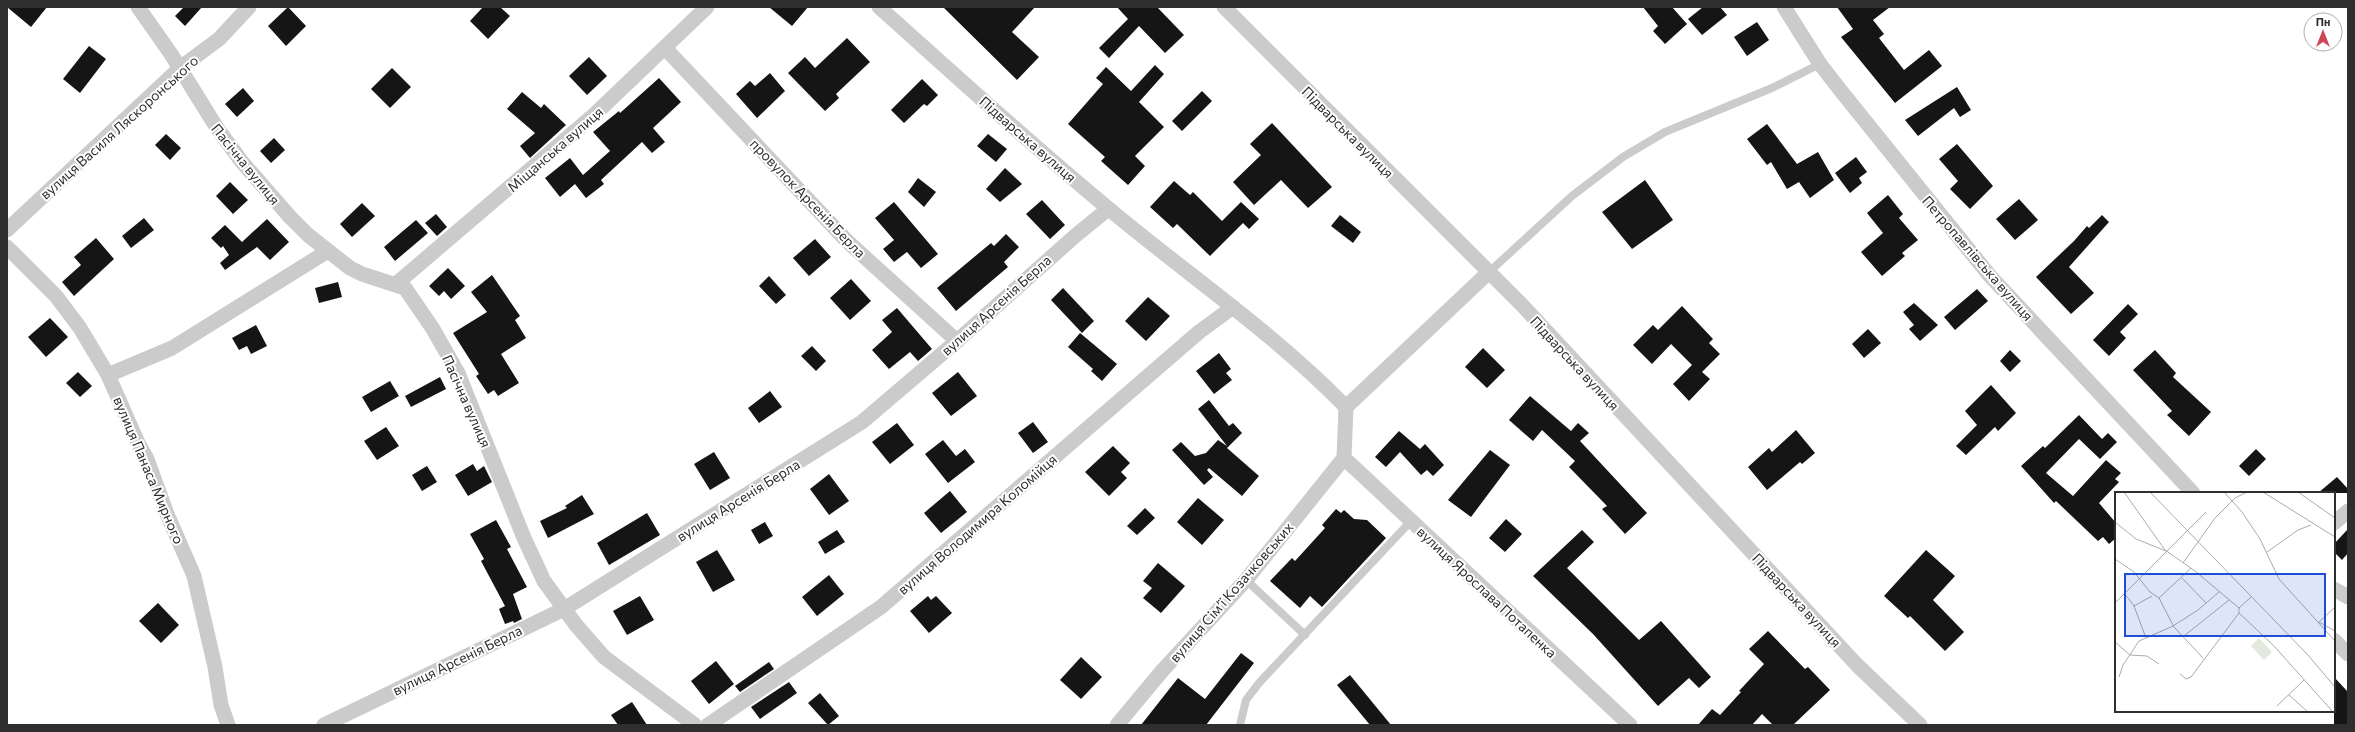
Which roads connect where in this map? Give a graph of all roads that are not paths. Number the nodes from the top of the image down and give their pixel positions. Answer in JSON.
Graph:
{"nodes":[{"id":1,"x":138,"y":7,"type":"edge"},
{"id":2,"x":249,"y":7,"type":"edge"},
{"id":3,"x":708,"y":7,"type":"edge"},
{"id":4,"x":879,"y":7,"type":"edge"},
{"id":5,"x":1224,"y":7,"type":"edge"},
{"id":6,"x":1784,"y":7,"type":"edge"},
{"id":7,"x":665,"y":48,"type":"junction"},
{"id":8,"x":1820,"y":64,"type":"junction"},
{"id":9,"x":180,"y":68,"type":"junction"},
{"id":10,"x":1108,"y":209,"type":"junction"},
{"id":11,"x":7,"y":230,"type":"edge"},
{"id":12,"x":7,"y":247,"type":"edge"},
{"id":13,"x":328,"y":251,"type":"junction"},
{"id":14,"x":1489,"y":272,"type":"junction"},
{"id":15,"x":396,"y":284,"type":"junction"},
{"id":16,"x":1233,"y":307,"type":"junction"},
{"id":17,"x":957,"y":341,"type":"junction"},
{"id":18,"x":108,"y":375,"type":"junction"},
{"id":19,"x":1346,"y":407,"type":"junction"},
{"id":20,"x":1344,"y":458,"type":"junction"},
{"id":21,"x":2193,"y":492,"type":"edge"},
{"id":22,"x":2348,"y":511,"type":"edge"},
{"id":23,"x":1411,"y":522,"type":"junction"},
{"id":24,"x":2335,"y":522,"type":"edge"},
{"id":25,"x":1246,"y":580,"type":"junction"},
{"id":26,"x":2335,"y":590,"type":"edge"},
{"id":27,"x":2348,"y":597,"type":"edge"},
{"id":28,"x":564,"y":609,"type":"junction"},
{"id":29,"x":1305,"y":635,"type":"junction"},
{"id":30,"x":2335,"y":641,"type":"edge"},
{"id":31,"x":2348,"y":654,"type":"edge"},
{"id":32,"x":228,"y":725,"type":"edge"},
{"id":33,"x":324,"y":725,"type":"edge"},
{"id":34,"x":695,"y":725,"type":"edge"},
{"id":35,"x":708,"y":725,"type":"edge"},
{"id":36,"x":1117,"y":725,"type":"edge"},
{"id":37,"x":1240,"y":725,"type":"edge"},
{"id":38,"x":1630,"y":725,"type":"edge"},
{"id":39,"x":1920,"y":725,"type":"edge"}],
"edges":[{"from":1,"to":9,"type":"street","name":"Пасічна вулиця"},
{"from":2,"to":9,"type":"street","name":"вулиця Василя Ляскоронського"},
{"from":3,"to":7,"type":"street","name":"Міщанська вулиця"},
{"from":4,"to":10,"type":"street","name":"Підварська вулиця"},
{"from":5,"to":14,"type":"street","name":"Підварська вулиця"},
{"from":6,"to":8,"type":"street","name":"Петропавлівська вулиця"},
{"from":7,"to":15,"type":"street","name":"Міщанська вулиця"},
{"from":7,"to":17,"type":"street","name":"провулок Арсенія Берла"},
{"from":8,"to":14,"type":"lane"},
{"from":8,"to":21,"type":"street","name":"Петропавлівська вулиця"},
{"from":9,"to":11,"type":"street","name":"вулиця Василя Ляскоронського"},
{"from":9,"to":13,"type":"street","name":"Пасічна вулиця"},
{"from":10,"to":16,"type":"street","name":"Підварська вулиця"},
{"from":10,"to":17,"type":"street","name":"вулиця Арсенія Берла"},
{"from":12,"to":18,"type":"street","name":"вулиця Панаса Мирного"},
{"from":13,"to":15,"type":"street","name":"Пасічна вулиця"},
{"from":13,"to":18,"type":"street"},
{"from":14,"to":19,"type":"street"},
{"from":14,"to":39,"type":"street","name":"Підварська вулиця"},
{"from":15,"to":28,"type":"street","name":"Пасічна вулиця"},
{"from":16,"to":19,"type":"street","name":"Підварська вулиця"},
{"from":16,"to":35,"type":"street","name":"вулиця Володимира Коломійця"},
{"from":17,"to":28,"type":"street","name":"вулиця Арсенія Берла"},
{"from":18,"to":32,"type":"street","name":"вулиця Панаса Мирного"},
{"from":19,"to":20,"type":"street"},
{"from":20,"to":23,"type":"street","name":"вулиця Ярослава Потапенка"},
{"from":20,"to":25,"type":"street","name":"вулиця Сімʼї Козачковських"},
{"from":22,"to":24,"type":"street"},
{"from":23,"to":29,"type":"lane"},
{"from":23,"to":38,"type":"street","name":"вулиця Ярослава Потапенка"},
{"from":25,"to":29,"type":"lane"},
{"from":25,"to":36,"type":"street","name":"вулиця Сімʼї Козачковських"},
{"from":26,"to":27,"type":"street"},
{"from":28,"to":33,"type":"street","name":"вулиця Арсенія Берла"},
{"from":28,"to":34,"type":"street","name":"Пасічна вулиця"},
{"from":29,"to":37,"type":"lane"},
{"from":30,"to":31,"type":"street"}]}
